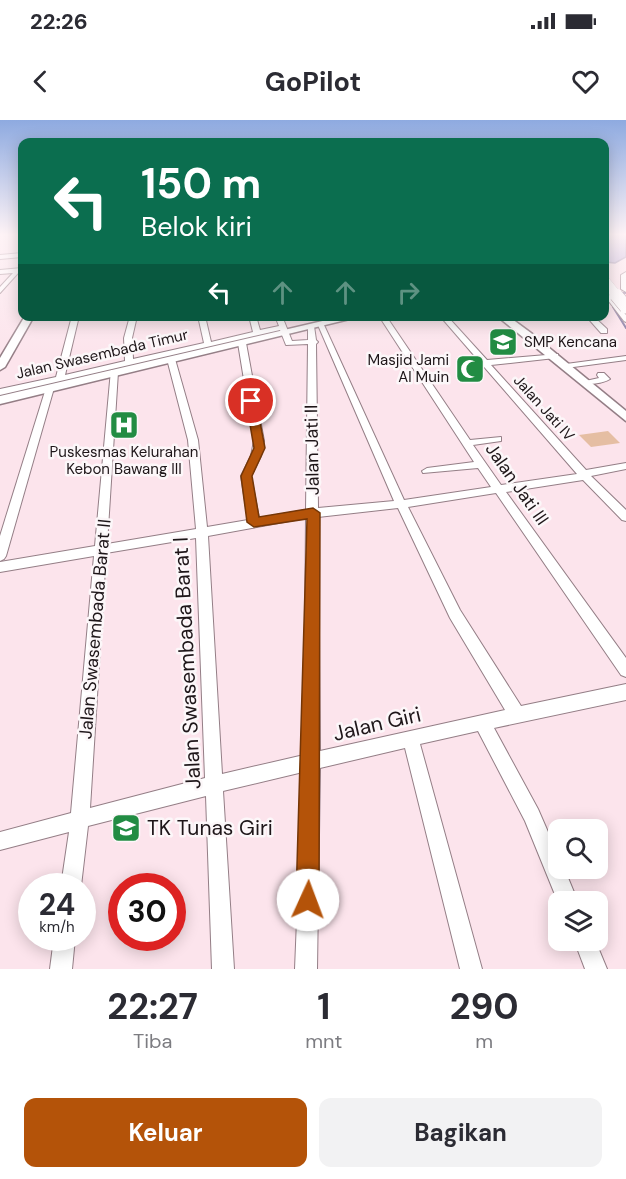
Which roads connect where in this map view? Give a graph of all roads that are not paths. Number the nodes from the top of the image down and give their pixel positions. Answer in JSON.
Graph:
{"nodes":[{"id":1,"x":16,"y":275,"type":"edge"},
{"id":2,"x":0,"y":291,"type":"edge"},
{"id":3,"x":609,"y":292,"type":"edge"},
{"id":4,"x":609,"y":293,"type":"edge"},
{"id":5,"x":609,"y":295,"type":"edge"},
{"id":6,"x":626,"y":295,"type":"edge"},
{"id":7,"x":626,"y":307,"type":"edge"},
{"id":8,"x":626,"y":320,"type":"edge"},
{"id":9,"x":27,"y":321,"type":"edge"},
{"id":10,"x":75,"y":321,"type":"edge"},
{"id":11,"x":133,"y":321,"type":"edge"},
{"id":12,"x":202,"y":321,"type":"edge"},
{"id":13,"x":253,"y":321,"type":"edge"},
{"id":14,"x":279,"y":321,"type":"edge"},
{"id":15,"x":330,"y":321,"type":"edge"},
{"id":16,"x":385,"y":321,"type":"edge"},
{"id":17,"x":447,"y":321,"type":"edge"},
{"id":18,"x":508,"y":321,"type":"edge"},
{"id":19,"x":594,"y":321,"type":"edge"},
{"id":20,"x":314,"y":324,"type":"edge"},
{"id":21,"x":282,"y":331,"type":"junction"},
{"id":22,"x":604,"y":331,"type":"dead end"},
{"id":23,"x":257,"y":333,"type":"junction"},
{"id":24,"x":314,"y":342,"type":"junction"},
{"id":25,"x":242,"y":343,"type":"junction"},
{"id":26,"x":208,"y":344,"type":"junction"},
{"id":27,"x":555,"y":356,"type":"junction"},
{"id":28,"x":626,"y":358,"type":"edge"},
{"id":29,"x":171,"y":359,"type":"junction"},
{"id":30,"x":129,"y":361,"type":"junction"},
{"id":31,"x":485,"y":363,"type":"junction"},
{"id":32,"x":566,"y":366,"type":"junction"},
{"id":33,"x":0,"y":367,"type":"edge"},
{"id":34,"x":114,"y":372,"type":"junction"},
{"id":35,"x":601,"y":375,"type":"dead end"},
{"id":36,"x":60,"y":378,"type":"junction"},
{"id":37,"x":585,"y":382,"type":"junction"},
{"id":38,"x":50,"y":388,"type":"junction"},
{"id":39,"x":0,"y":392,"type":"edge"},
{"id":40,"x":0,"y":400,"type":"edge"},
{"id":41,"x":626,"y":417,"type":"edge"},
{"id":42,"x":498,"y":439,"type":"dead end"},
{"id":43,"x":466,"y":443,"type":"junction"},
{"id":44,"x":481,"y":465,"type":"junction"},
{"id":45,"x":626,"y":466,"type":"edge"},
{"id":46,"x":427,"y":471,"type":"dead end"},
{"id":47,"x":585,"y":476,"type":"junction"},
{"id":48,"x":498,"y":488,"type":"junction"},
{"id":49,"x":401,"y":504,"type":"junction"},
{"id":50,"x":313,"y":513,"type":"junction"},
{"id":51,"x":626,"y":517,"type":"edge"},
{"id":52,"x":254,"y":522,"type":"junction"},
{"id":53,"x":202,"y":530,"type":"junction"},
{"id":54,"x":102,"y":549,"type":"junction"},
{"id":55,"x":0,"y":556,"type":"edge"},
{"id":56,"x":0,"y":567,"type":"edge"},
{"id":57,"x":626,"y":670,"type":"edge"},
{"id":58,"x":626,"y":692,"type":"edge"},
{"id":59,"x":517,"y":714,"type":"junction"},
{"id":60,"x":482,"y":722,"type":"junction"},
{"id":61,"x":411,"y":740,"type":"junction"},
{"id":62,"x":312,"y":762,"type":"junction"},
{"id":63,"x":214,"y":785,"type":"junction"},
{"id":64,"x":80,"y":819,"type":"junction"},
{"id":65,"x":0,"y":842,"type":"edge"},
{"id":66,"x":74,"y":873,"type":"edge"},
{"id":67,"x":563,"y":891,"type":"edge"},
{"id":68,"x":63,"y":951,"type":"edge"},
{"id":69,"x":589,"y":951,"type":"edge"},
{"id":70,"x":61,"y":969,"type":"edge"},
{"id":71,"x":224,"y":969,"type":"edge"},
{"id":72,"x":306,"y":969,"type":"edge"},
{"id":73,"x":471,"y":969,"type":"edge"},
{"id":74,"x":596,"y":969,"type":"edge"}],
"edges":[{"from":1,"to":2,"type":"street"},
{"from":3,"to":6,"type":"street"},
{"from":4,"to":7,"type":"highway","bridge":true},
{"from":5,"to":8,"type":"street"},
{"from":9,"to":33,"type":"street"},
{"from":10,"to":36,"type":"street"},
{"from":11,"to":30,"type":"street"},
{"from":12,"to":26,"type":"street"},
{"from":13,"to":23,"type":"street"},
{"from":14,"to":21,"type":"street"},
{"from":15,"to":20,"type":"street"},
{"from":16,"to":43,"type":"street","name":"Jalan Jati III"},
{"from":17,"to":31,"type":"street","name":"Jalan Jati IV"},
{"from":18,"to":27,"type":"street"},
{"from":19,"to":22,"type":"street"},
{"from":20,"to":21,"type":"street"},
{"from":20,"to":24,"type":"street","name":"Jalan Jati II"},
{"from":20,"to":49,"type":"street"},
{"from":21,"to":23,"type":"street","name":"Jalan Swasembada Timur"},
{"from":21,"to":24,"type":"street"},
{"from":21,"to":25,"type":"street"},
{"from":23,"to":26,"type":"street","name":"Jalan Swasembada Timur"},
{"from":24,"to":50,"type":"street","name":"Jalan Jati II"},
{"from":25,"to":29,"type":"street"},
{"from":25,"to":52,"type":"street"},
{"from":26,"to":30,"type":"street","name":"Jalan Swasembada Timur"},
{"from":27,"to":31,"type":"street"},
{"from":27,"to":32,"type":"street"},
{"from":28,"to":32,"type":"street"},
{"from":29,"to":34,"type":"street"},
{"from":29,"to":53,"type":"street","name":"Jalan Swasembada Barat I"},
{"from":30,"to":36,"type":"street","name":"Jalan Swasembada Timur"},
{"from":31,"to":47,"type":"street","name":"Jalan Jati IV"},
{"from":32,"to":37,"type":"street"},
{"from":34,"to":38,"type":"street"},
{"from":34,"to":54,"type":"street","name":"Jalan Swasembada Barat II"},
{"from":35,"to":37,"type":"street"},
{"from":36,"to":39,"type":"street","name":"Jalan Swasembada Timur"},
{"from":37,"to":41,"type":"street"},
{"from":38,"to":40,"type":"street"},
{"from":38,"to":55,"type":"street"},
{"from":42,"to":43,"type":"street"},
{"from":43,"to":44,"type":"street","name":"Jalan Jati III"},
{"from":44,"to":46,"type":"street"},
{"from":44,"to":48,"type":"street","name":"Jalan Jati III"},
{"from":45,"to":47,"type":"street"},
{"from":47,"to":48,"type":"street"},
{"from":47,"to":51,"type":"street","name":"Jalan Jati IV"},
{"from":48,"to":49,"type":"street"},
{"from":48,"to":57,"type":"street","name":"Jalan Jati III"},
{"from":49,"to":50,"type":"street"},
{"from":49,"to":59,"type":"street"},
{"from":50,"to":52,"type":"street"},
{"from":50,"to":62,"type":"street","name":"Jalan Jati II"},
{"from":52,"to":53,"type":"street"},
{"from":53,"to":54,"type":"street"},
{"from":53,"to":63,"type":"street","name":"Jalan Swasembada Barat I"},
{"from":54,"to":56,"type":"street"},
{"from":54,"to":64,"type":"street","name":"Jalan Swasembada Barat II"},
{"from":58,"to":59,"type":"street","name":"Jalan Giri"},
{"from":59,"to":60,"type":"street","name":"Jalan Giri"},
{"from":60,"to":61,"type":"street","name":"Jalan Giri"},
{"from":60,"to":67,"type":"street"},
{"from":61,"to":62,"type":"street","name":"Jalan Giri"},
{"from":61,"to":73,"type":"street"},
{"from":62,"to":63,"type":"street","name":"Jalan Giri"},
{"from":62,"to":72,"type":"street","name":"Jalan Jati II"},
{"from":63,"to":64,"type":"street","name":"Jalan Giri"},
{"from":63,"to":71,"type":"street","name":"Jalan Swasembada Barat I"},
{"from":64,"to":65,"type":"street","name":"Jalan Giri"},
{"from":64,"to":66,"type":"street","name":"Jalan Swasembada Barat II"},
{"from":68,"to":70,"type":"street"},
{"from":69,"to":74,"type":"street"}]}
